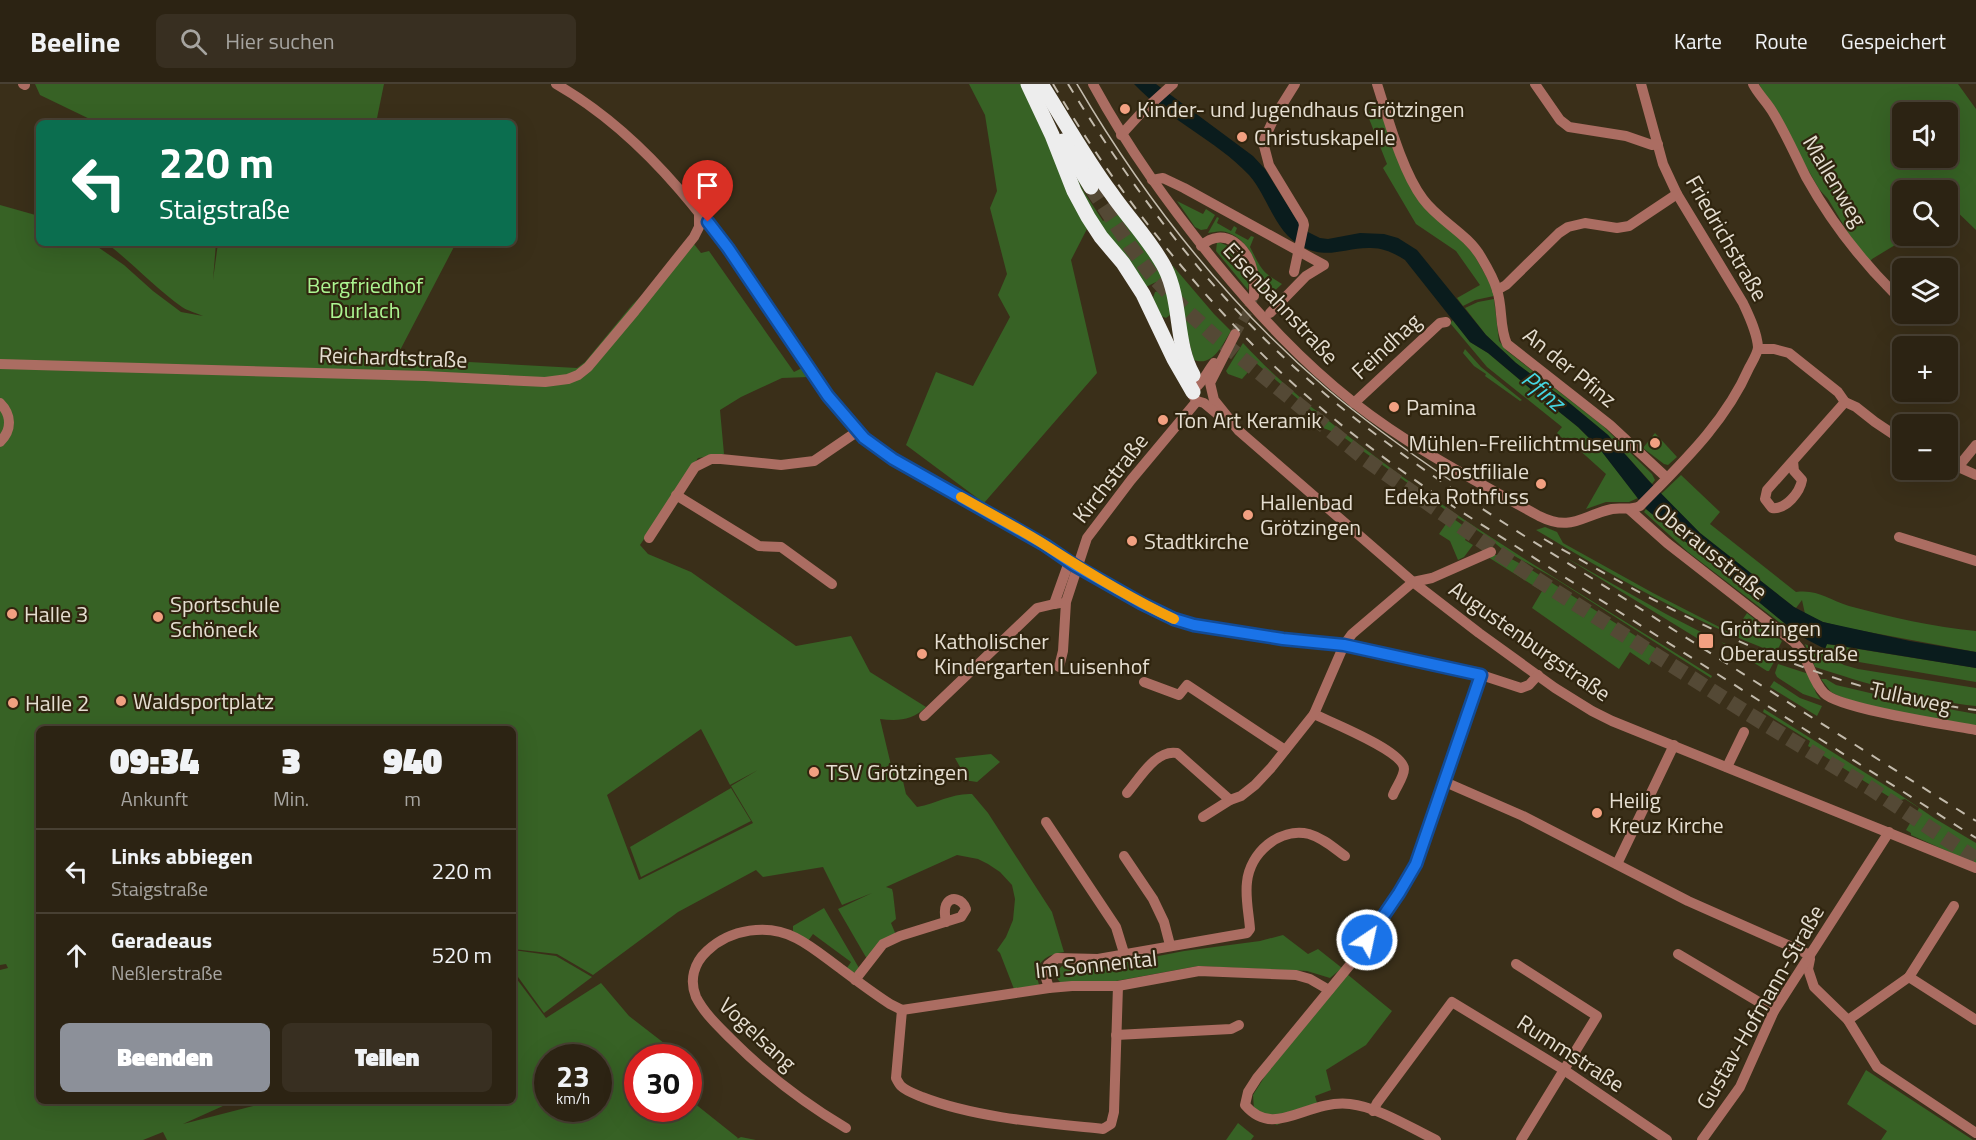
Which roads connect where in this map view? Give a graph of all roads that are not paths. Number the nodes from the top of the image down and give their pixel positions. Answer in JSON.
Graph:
{"nodes":[{"id":1,"x":556,"y":84,"type":"edge"},
{"id":2,"x":1029,"y":84,"type":"edge"},
{"id":3,"x":1040,"y":84,"type":"edge"},
{"id":4,"x":1093,"y":84,"type":"edge"},
{"id":5,"x":1294,"y":84,"type":"edge"},
{"id":6,"x":1377,"y":84,"type":"edge"},
{"id":7,"x":1535,"y":84,"type":"edge"},
{"id":8,"x":1641,"y":84,"type":"edge"},
{"id":9,"x":1753,"y":84,"type":"edge"},
{"id":10,"x":1170,"y":87,"type":"edge"},
{"id":11,"x":1121,"y":135,"type":"junction"},
{"id":12,"x":1658,"y":144,"type":"junction"},
{"id":13,"x":1152,"y":180,"type":"junction"},
{"id":14,"x":1677,"y":194,"type":"junction"},
{"id":15,"x":699,"y":212,"type":"junction"},
{"id":16,"x":1202,"y":246,"type":"junction"},
{"id":17,"x":1299,"y":249,"type":"junction"},
{"id":18,"x":1306,"y":276,"type":"junction"},
{"id":19,"x":1497,"y":290,"type":"junction"},
{"id":20,"x":1174,"y":291,"type":"junction"},
{"id":21,"x":1892,"y":291,"type":"edge"},
{"id":22,"x":1254,"y":296,"type":"tunnel mouth"},
{"id":23,"x":1146,"y":299,"type":"junction"},
{"id":24,"x":1178,"y":311,"type":"junction"},
{"id":25,"x":1270,"y":313,"type":"dead end"},
{"id":26,"x":1154,"y":315,"type":"junction"},
{"id":27,"x":1446,"y":322,"type":"dead end"},
{"id":28,"x":1235,"y":334,"type":"tunnel mouth"},
{"id":29,"x":1758,"y":349,"type":"junction"},
{"id":30,"x":1223,"y":355,"type":"junction"},
{"id":31,"x":1185,"y":356,"type":"junction"},
{"id":32,"x":1214,"y":363,"type":"junction"},
{"id":33,"x":0,"y":364,"type":"edge"},
{"id":34,"x":1202,"y":393,"type":"junction"},
{"id":35,"x":1845,"y":402,"type":"junction"},
{"id":36,"x":1354,"y":403,"type":"junction"},
{"id":37,"x":0,"y":404,"type":"edge"},
{"id":38,"x":858,"y":431,"type":"junction"},
{"id":39,"x":1892,"y":433,"type":"edge"},
{"id":40,"x":0,"y":442,"type":"edge"},
{"id":41,"x":1976,"y":445,"type":"edge"},
{"id":42,"x":1793,"y":461,"type":"dead end"},
{"id":43,"x":1958,"y":467,"type":"joint"},
{"id":44,"x":1976,"y":475,"type":"edge"},
{"id":45,"x":1664,"y":481,"type":"junction"},
{"id":46,"x":676,"y":495,"type":"junction"},
{"id":47,"x":1635,"y":508,"type":"junction"},
{"id":48,"x":1899,"y":537,"type":"dead end"},
{"id":49,"x":649,"y":538,"type":"dead end"},
{"id":50,"x":1491,"y":552,"type":"dead end"},
{"id":51,"x":1976,"y":561,"type":"edge"},
{"id":52,"x":1075,"y":565,"type":"junction"},
{"id":53,"x":1413,"y":582,"type":"junction"},
{"id":54,"x":831,"y":584,"type":"dead end"},
{"id":55,"x":1066,"y":602,"type":"junction"},
{"id":56,"x":1054,"y":603,"type":"junction"},
{"id":57,"x":1344,"y":645,"type":"junction"},
{"id":58,"x":1059,"y":667,"type":"dead end"},
{"id":59,"x":1481,"y":675,"type":"junction"},
{"id":60,"x":1538,"y":675,"type":"junction"},
{"id":61,"x":1144,"y":682,"type":"dead end"},
{"id":62,"x":1838,"y":701,"type":"joint"},
{"id":63,"x":1314,"y":714,"type":"junction"},
{"id":64,"x":924,"y":716,"type":"dead end"},
{"id":65,"x":1976,"y":730,"type":"edge"},
{"id":66,"x":1744,"y":732,"type":"dead end"},
{"id":67,"x":1674,"y":745,"type":"junction"},
{"id":68,"x":1285,"y":750,"type":"junction"},
{"id":69,"x":1727,"y":766,"type":"junction"},
{"id":70,"x":1445,"y":782,"type":"junction"},
{"id":71,"x":1127,"y":793,"type":"dead end"},
{"id":72,"x":1393,"y":795,"type":"dead end"},
{"id":73,"x":1230,"y":800,"type":"junction"},
{"id":74,"x":1203,"y":817,"type":"dead end"},
{"id":75,"x":1046,"y":822,"type":"dead end"},
{"id":76,"x":1889,"y":832,"type":"junction"},
{"id":77,"x":1124,"y":856,"type":"dead end"},
{"id":78,"x":1345,"y":856,"type":"dead end"},
{"id":79,"x":1617,"y":864,"type":"junction"},
{"id":80,"x":1976,"y":868,"type":"edge"},
{"id":81,"x":1954,"y":906,"type":"dead end"},
{"id":82,"x":946,"y":922,"type":"dead end"},
{"id":83,"x":1170,"y":945,"type":"junction"},
{"id":84,"x":1124,"y":953,"type":"junction"},
{"id":85,"x":1678,"y":954,"type":"dead end"},
{"id":86,"x":1810,"y":956,"type":"junction"},
{"id":87,"x":1516,"y":964,"type":"dead end"},
{"id":88,"x":1909,"y":977,"type":"junction"},
{"id":89,"x":855,"y":980,"type":"junction"},
{"id":90,"x":1118,"y":986,"type":"junction"},
{"id":91,"x":1049,"y":988,"type":"junction"},
{"id":92,"x":1329,"y":990,"type":"junction"},
{"id":93,"x":902,"y":1010,"type":"junction"},
{"id":94,"x":1774,"y":1011,"type":"junction"},
{"id":95,"x":1848,"y":1020,"type":"junction"},
{"id":96,"x":1976,"y":1020,"type":"edge"},
{"id":97,"x":1239,"y":1025,"type":"dead end"},
{"id":98,"x":1116,"y":1035,"type":"junction"},
{"id":99,"x":1564,"y":1070,"type":"junction"},
{"id":100,"x":1373,"y":1111,"type":"junction"},
{"id":101,"x":846,"y":1128,"type":"dead end"},
{"id":102,"x":1287,"y":1130,"type":"dead end"},
{"id":103,"x":1269,"y":1132,"type":"dead end"},
{"id":104,"x":1976,"y":1133,"type":"edge"},
{"id":105,"x":1436,"y":1140,"type":"edge"},
{"id":106,"x":1521,"y":1140,"type":"edge"},
{"id":107,"x":1667,"y":1140,"type":"edge"},
{"id":108,"x":1702,"y":1140,"type":"edge"}],
"edges":[{"from":1,"to":15,"type":"street"},
{"from":2,"to":3,"type":"highway"},
{"from":2,"to":23,"type":"highway"},
{"from":3,"to":20,"type":"highway"},
{"from":4,"to":11,"type":"street","name":"Eisenbahnstraße"},
{"from":5,"to":17,"type":"street"},
{"from":6,"to":19,"type":"street","name":"An der Pfinz"},
{"from":7,"to":12,"type":"street"},
{"from":8,"to":12,"type":"street","name":"Friedrichstraße"},
{"from":9,"to":21,"type":"street","name":"Mallenweg"},
{"from":10,"to":11,"type":"street"},
{"from":11,"to":13,"type":"street","name":"Eisenbahnstraße"},
{"from":12,"to":14,"type":"street","name":"Friedrichstraße"},
{"from":13,"to":16,"type":"street","name":"Eisenbahnstraße"},
{"from":13,"to":17,"type":"street"},
{"from":14,"to":19,"type":"street"},
{"from":14,"to":29,"type":"street","name":"Friedrichstraße"},
{"from":15,"to":33,"type":"street","name":"Reichardtstraße"},
{"from":15,"to":38,"type":"street"},
{"from":16,"to":22,"type":"street"},
{"from":16,"to":36,"type":"street","name":"Eisenbahnstraße"},
{"from":17,"to":18,"type":"street"},
{"from":17,"to":18,"type":"street"},
{"from":18,"to":25,"type":"street"},
{"from":19,"to":45,"type":"street","name":"An der Pfinz"},
{"from":20,"to":23,"type":"highway"},
{"from":20,"to":24,"type":"highway"},
{"from":23,"to":26,"type":"highway"},
{"from":24,"to":26,"type":"highway"},
{"from":24,"to":31,"type":"highway"},
{"from":26,"to":34,"type":"highway"},
{"from":27,"to":36,"type":"street","name":"Feindhag"},
{"from":28,"to":30,"type":"street","name":"Kirchstraße"},
{"from":29,"to":35,"type":"street"},
{"from":29,"to":45,"type":"street"},
{"from":30,"to":32,"type":"street","name":"Kirchstraße"},
{"from":30,"to":34,"type":"street","name":"Kirchstraße"},
{"from":31,"to":32,"type":"street"},
{"from":31,"to":34,"type":"highway"},
{"from":32,"to":34,"type":"street","name":"Kirchstraße"},
{"from":34,"to":53,"type":"street","name":"Augustenburgstraße"},
{"from":34,"to":55,"type":"street","name":"Kirchstraße"},
{"from":35,"to":39,"type":"street"},
{"from":35,"to":42,"type":"street"},
{"from":36,"to":47,"type":"street","name":"Eisenbahnstraße"},
{"from":37,"to":40,"type":"street"},
{"from":38,"to":46,"type":"street"},
{"from":38,"to":52,"type":"street"},
{"from":41,"to":43,"type":"street"},
{"from":43,"to":44,"type":"street"},
{"from":45,"to":47,"type":"street"},
{"from":46,"to":49,"type":"street"},
{"from":46,"to":54,"type":"street"},
{"from":47,"to":62,"type":"street","name":"Oberausstraße"},
{"from":48,"to":51,"type":"street"},
{"from":50,"to":53,"type":"street"},
{"from":52,"to":56,"type":"street"},
{"from":52,"to":57,"type":"street"},
{"from":53,"to":57,"type":"street"},
{"from":53,"to":60,"type":"street","name":"Augustenburgstraße"},
{"from":55,"to":56,"type":"street"},
{"from":55,"to":58,"type":"street","name":"Kirchstraße"},
{"from":56,"to":64,"type":"street"},
{"from":57,"to":59,"type":"street"},
{"from":57,"to":63,"type":"street"},
{"from":59,"to":60,"type":"street"},
{"from":59,"to":70,"type":"street"},
{"from":60,"to":67,"type":"street","name":"Augustenburgstraße"},
{"from":61,"to":68,"type":"street"},
{"from":62,"to":65,"type":"street","name":"Tullaweg"},
{"from":63,"to":68,"type":"street"},
{"from":63,"to":72,"type":"street"},
{"from":66,"to":69,"type":"street"},
{"from":67,"to":69,"type":"street","name":"Augustenburgstraße"},
{"from":67,"to":79,"type":"street"},
{"from":68,"to":73,"type":"street"},
{"from":69,"to":76,"type":"street","name":"Augustenburgstraße"},
{"from":70,"to":79,"type":"street"},
{"from":70,"to":92,"type":"street"},
{"from":71,"to":73,"type":"street"},
{"from":73,"to":74,"type":"street"},
{"from":75,"to":84,"type":"street"},
{"from":76,"to":80,"type":"street","name":"Augustenburgstraße"},
{"from":76,"to":86,"type":"street","name":"Gustav-Hofmann-Straße"},
{"from":77,"to":83,"type":"street"},
{"from":78,"to":83,"type":"street"},
{"from":79,"to":86,"type":"street"},
{"from":81,"to":88,"type":"street"},
{"from":82,"to":89,"type":"street"},
{"from":83,"to":84,"type":"street"},
{"from":84,"to":91,"type":"street"},
{"from":85,"to":94,"type":"street"},
{"from":86,"to":94,"type":"street","name":"Gustav-Hofmann-Straße"},
{"from":86,"to":95,"type":"street"},
{"from":87,"to":99,"type":"street"},
{"from":88,"to":95,"type":"street"},
{"from":88,"to":96,"type":"street"},
{"from":89,"to":93,"type":"street","name":"Vogelsang"},
{"from":89,"to":101,"type":"street","name":"Vogelsang"},
{"from":90,"to":91,"type":"street","name":"Im Sonnental"},
{"from":90,"to":92,"type":"street","name":"Im Sonnental"},
{"from":90,"to":98,"type":"street"},
{"from":91,"to":93,"type":"street","name":"Im Sonnental"},
{"from":92,"to":103,"type":"street"},
{"from":93,"to":98,"type":"street"},
{"from":94,"to":108,"type":"street","name":"Gustav-Hofmann-Straße"},
{"from":95,"to":104,"type":"street"},
{"from":97,"to":98,"type":"street"},
{"from":99,"to":100,"type":"street","name":"Rummstraße"},
{"from":99,"to":106,"type":"street"},
{"from":99,"to":107,"type":"street","name":"Rummstraße"},
{"from":100,"to":102,"type":"street"},
{"from":100,"to":105,"type":"street"}]}
